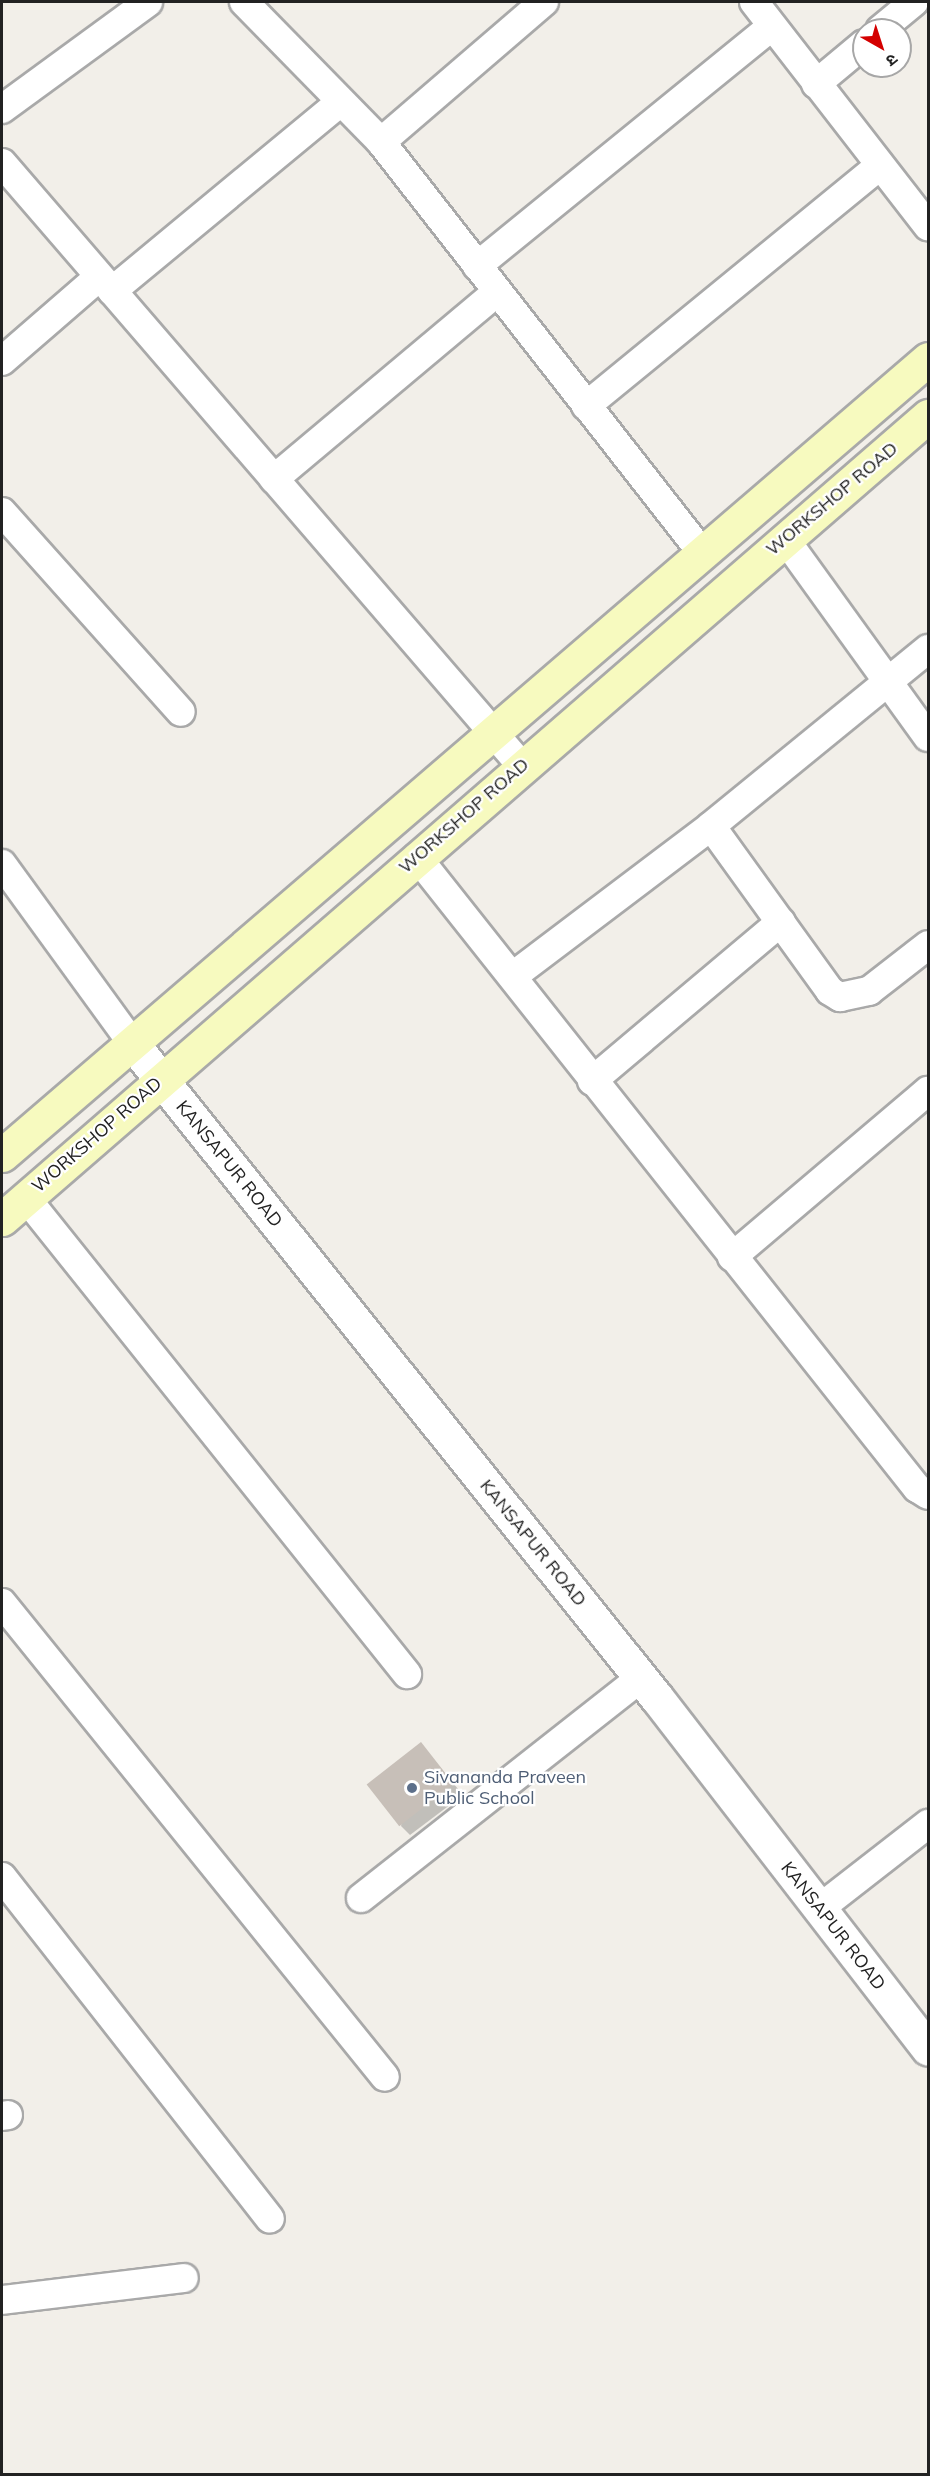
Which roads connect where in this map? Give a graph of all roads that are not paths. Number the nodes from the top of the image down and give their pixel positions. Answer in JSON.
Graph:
{"nodes":[{"id":1,"x":148,"y":2,"type":"edge"},
{"id":2,"x":244,"y":2,"type":"edge"},
{"id":3,"x":544,"y":2,"type":"edge"},
{"id":4,"x":754,"y":2,"type":"edge"},
{"id":5,"x":914,"y":2,"type":"edge"},
{"id":6,"x":895,"y":18,"type":"edge"},
{"id":7,"x":771,"y":27,"type":"junction"},
{"id":8,"x":852,"y":54,"type":"edge"},
{"id":9,"x":816,"y":84,"type":"junction"},
{"id":10,"x":339,"y":103,"type":"junction"},
{"id":11,"x":2,"y":109,"type":"edge"},
{"id":12,"x":381,"y":142,"type":"junction"},
{"id":13,"x":2,"y":163,"type":"edge"},
{"id":14,"x":880,"y":165,"type":"junction"},
{"id":15,"x":928,"y":226,"type":"edge"},
{"id":16,"x":477,"y":266,"type":"junction"},
{"id":17,"x":106,"y":284,"type":"junction"},
{"id":18,"x":497,"y":292,"type":"junction"},
{"id":19,"x":928,"y":359,"type":"edge"},
{"id":20,"x":2,"y":361,"type":"edge"},
{"id":21,"x":586,"y":406,"type":"junction"},
{"id":22,"x":928,"y":416,"type":"edge"},
{"id":23,"x":274,"y":479,"type":"junction"},
{"id":24,"x":2,"y":512,"type":"edge"},
{"id":25,"x":785,"y":539,"type":"junction"},
{"id":26,"x":703,"y":554,"type":"junction"},
{"id":27,"x":928,"y":649,"type":"edge"},
{"id":28,"x":886,"y":684,"type":"junction"},
{"id":29,"x":181,"y":712,"type":"dead end"},
{"id":30,"x":493,"y":733,"type":"junction"},
{"id":31,"x":928,"y":737,"type":"edge"},
{"id":32,"x":522,"y":766,"type":"junction"},
{"id":33,"x":711,"y":826,"type":"junction"},
{"id":34,"x":417,"y":857,"type":"junction"},
{"id":35,"x":2,"y":864,"type":"edge"},
{"id":36,"x":781,"y":922,"type":"junction"},
{"id":37,"x":928,"y":945,"type":"edge"},
{"id":38,"x":513,"y":976,"type":"junction"},
{"id":39,"x":132,"y":1043,"type":"junction"},
{"id":40,"x":161,"y":1079,"type":"junction"},
{"id":41,"x":592,"y":1081,"type":"junction"},
{"id":42,"x":928,"y":1091,"type":"edge"},
{"id":43,"x":2,"y":1155,"type":"edge"},
{"id":44,"x":26,"y":1198,"type":"junction"},
{"id":45,"x":2,"y":1219,"type":"edge"},
{"id":46,"x":732,"y":1257,"type":"junction"},
{"id":47,"x":928,"y":1495,"type":"edge"},
{"id":48,"x":2,"y":1603,"type":"edge"},
{"id":49,"x":407,"y":1674,"type":"dead end"},
{"id":50,"x":641,"y":1678,"type":"junction"},
{"id":51,"x":928,"y":1824,"type":"edge"},
{"id":52,"x":2,"y":1877,"type":"edge"},
{"id":53,"x":361,"y":1898,"type":"dead end"},
{"id":54,"x":819,"y":1908,"type":"junction"},
{"id":55,"x":928,"y":2049,"type":"edge"},
{"id":56,"x":385,"y":2077,"type":"dead end"},
{"id":57,"x":270,"y":2219,"type":"dead end"},
{"id":58,"x":184,"y":2278,"type":"dead end"},
{"id":59,"x":2,"y":2300,"type":"edge"}],
"edges":[{"from":1,"to":11,"type":"street"},
{"from":2,"to":10,"type":"street"},
{"from":3,"to":12,"type":"street"},
{"from":4,"to":7,"type":"street"},
{"from":5,"to":6,"type":"street"},
{"from":7,"to":9,"type":"street"},
{"from":7,"to":16,"type":"street"},
{"from":8,"to":9,"type":"street"},
{"from":9,"to":14,"type":"street"},
{"from":10,"to":12,"type":"street"},
{"from":10,"to":17,"type":"street"},
{"from":12,"to":16,"type":"street"},
{"from":13,"to":17,"type":"street"},
{"from":14,"to":15,"type":"street"},
{"from":14,"to":21,"type":"street"},
{"from":16,"to":18,"type":"street"},
{"from":17,"to":20,"type":"street"},
{"from":17,"to":23,"type":"street"},
{"from":18,"to":21,"type":"street"},
{"from":18,"to":23,"type":"street"},
{"from":19,"to":26,"type":"main road"},
{"from":21,"to":26,"type":"street"},
{"from":22,"to":25,"type":"main road","name":"WORKSHOP ROAD"},
{"from":23,"to":30,"type":"street"},
{"from":24,"to":29,"type":"street"},
{"from":25,"to":28,"type":"street"},
{"from":25,"to":32,"type":"main road","name":"WORKSHOP ROAD"},
{"from":26,"to":30,"type":"main road"},
{"from":27,"to":28,"type":"street"},
{"from":28,"to":31,"type":"street"},
{"from":28,"to":33,"type":"street"},
{"from":30,"to":32,"type":"street"},
{"from":30,"to":39,"type":"main road"},
{"from":32,"to":34,"type":"main road","name":"WORKSHOP ROAD"},
{"from":33,"to":36,"type":"street"},
{"from":33,"to":38,"type":"street"},
{"from":34,"to":38,"type":"street"},
{"from":34,"to":40,"type":"main road","name":"WORKSHOP ROAD"},
{"from":35,"to":39,"type":"street"},
{"from":36,"to":37,"type":"street"},
{"from":36,"to":41,"type":"street"},
{"from":38,"to":41,"type":"street"},
{"from":39,"to":40,"type":"street","name":"KANSAPUR ROAD"},
{"from":39,"to":43,"type":"main road"},
{"from":40,"to":44,"type":"main road","name":"WORKSHOP ROAD"},
{"from":40,"to":50,"type":"street","name":"KANSAPUR ROAD"},
{"from":41,"to":46,"type":"street"},
{"from":42,"to":46,"type":"street"},
{"from":44,"to":45,"type":"main road","name":"WORKSHOP ROAD"},
{"from":44,"to":49,"type":"street"},
{"from":46,"to":47,"type":"street"},
{"from":48,"to":56,"type":"street"},
{"from":50,"to":53,"type":"street"},
{"from":50,"to":54,"type":"street","name":"KANSAPUR ROAD"},
{"from":51,"to":54,"type":"street"},
{"from":52,"to":57,"type":"street"},
{"from":54,"to":55,"type":"street","name":"KANSAPUR ROAD"},
{"from":58,"to":59,"type":"street"}]}
